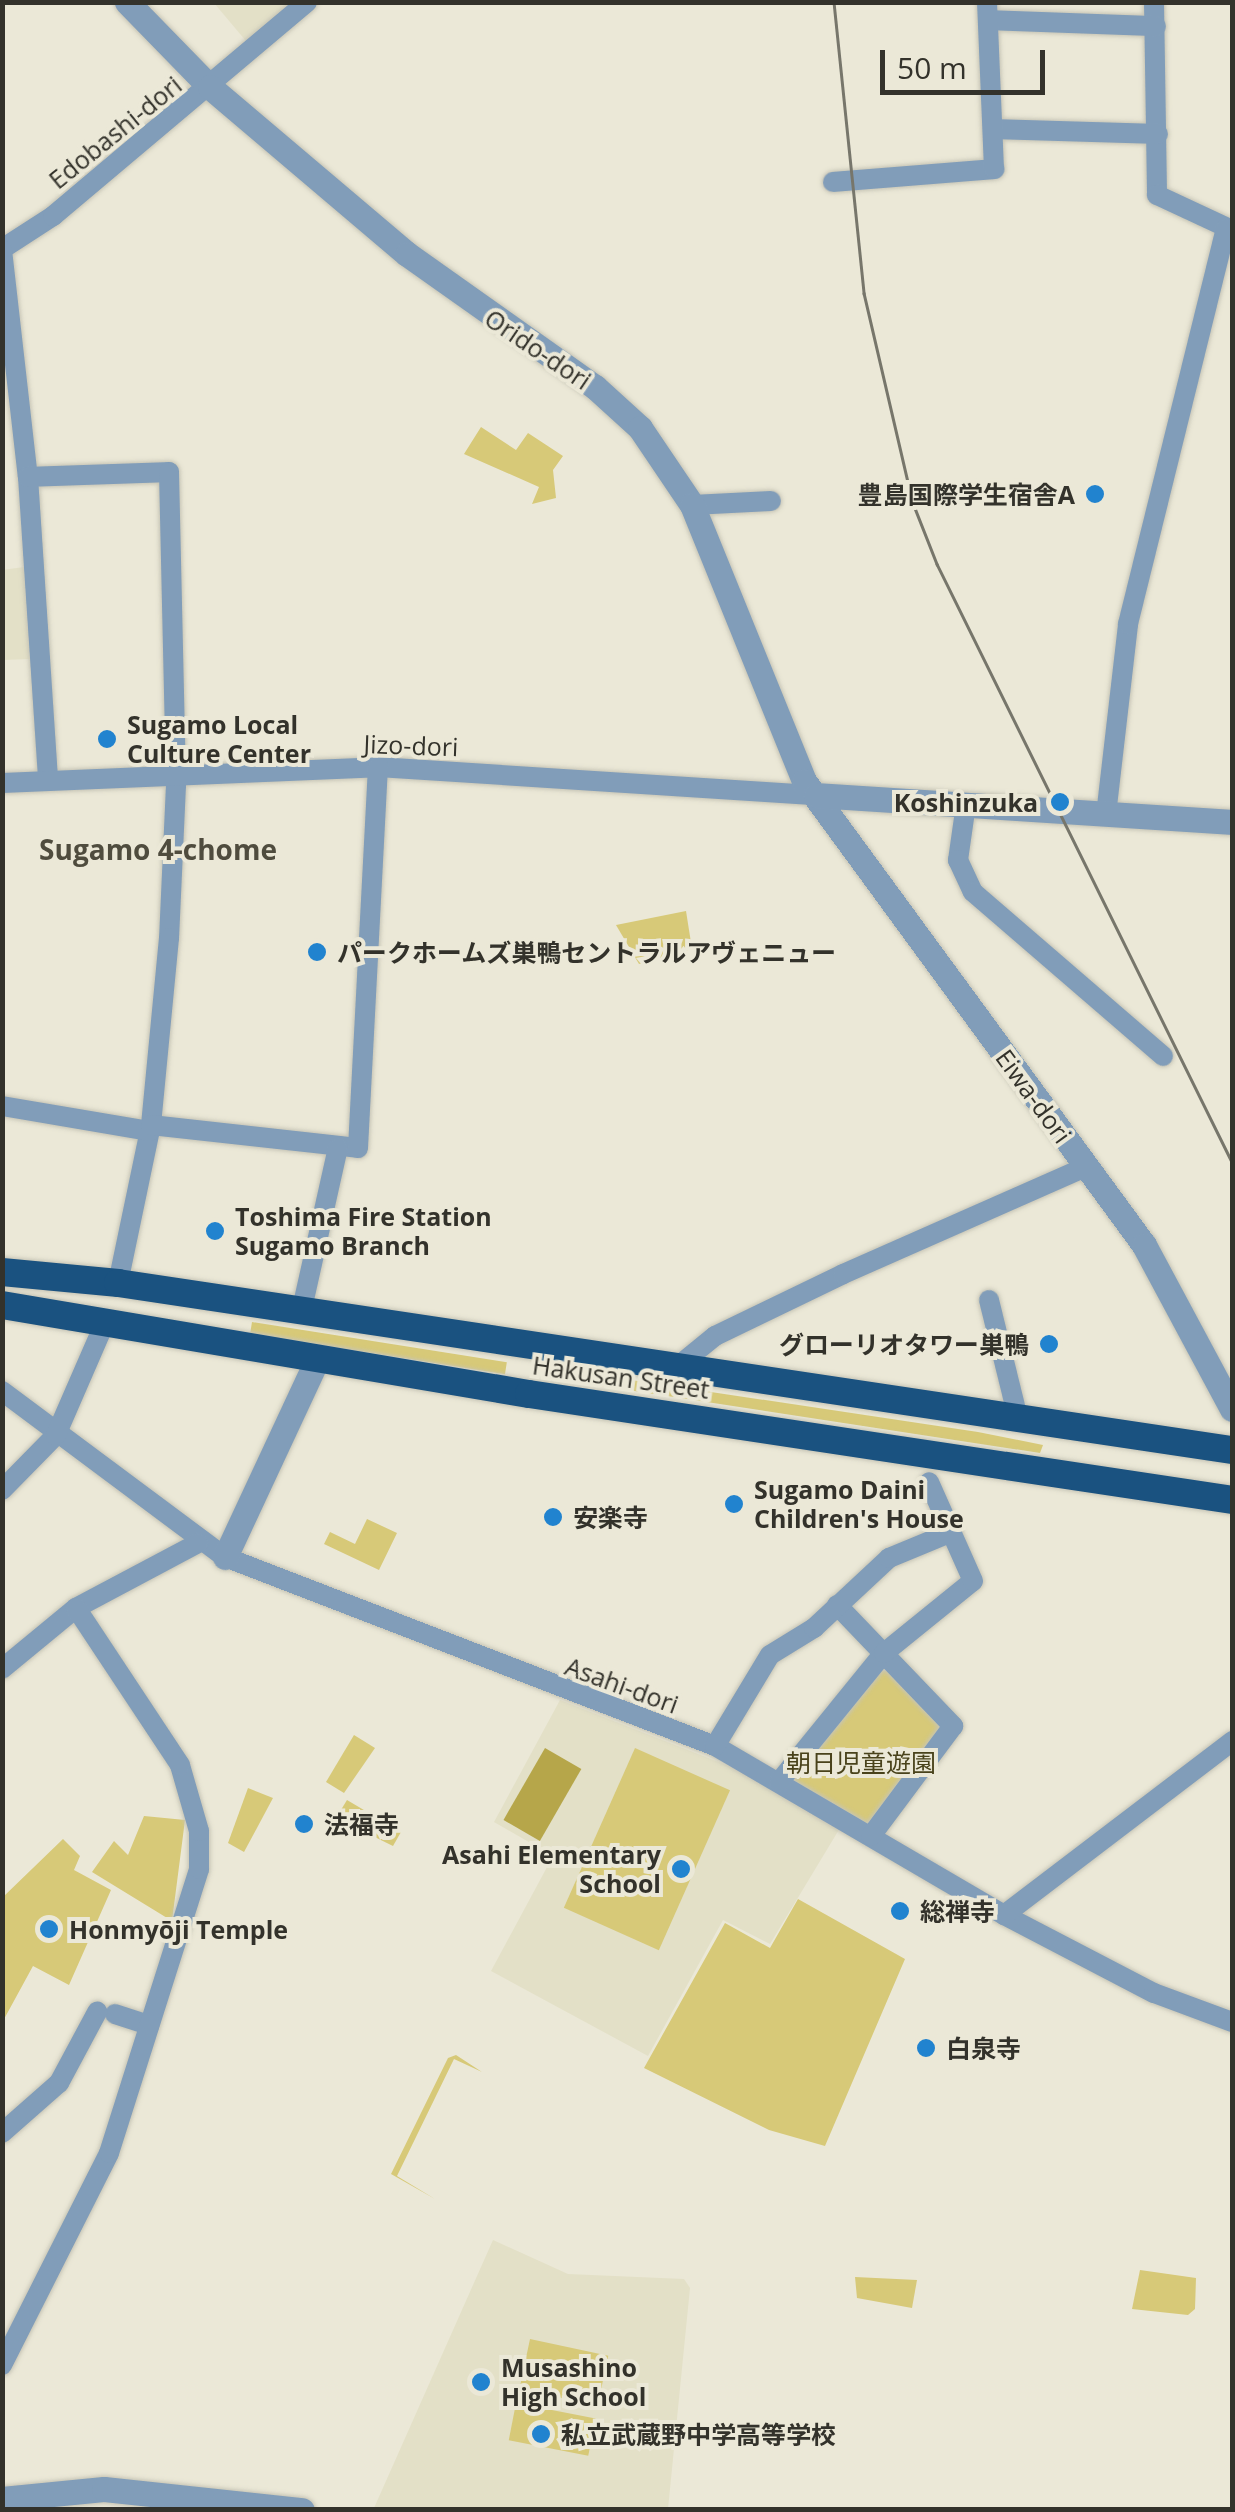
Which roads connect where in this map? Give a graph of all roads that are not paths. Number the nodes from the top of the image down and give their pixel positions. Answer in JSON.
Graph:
{"nodes":[{"id":1,"x":127,"y":2,"type":"edge"},
{"id":2,"x":306,"y":2,"type":"edge"},
{"id":3,"x":1154,"y":2,"type":"edge"},
{"id":4,"x":988,"y":11,"type":"edge"},
{"id":5,"x":1156,"y":26,"type":"junction"},
{"id":6,"x":210,"y":87,"type":"junction"},
{"id":7,"x":993,"y":128,"type":"junction"},
{"id":8,"x":1158,"y":134,"type":"junction"},
{"id":9,"x":833,"y":182,"type":"dead end"},
{"id":10,"x":1229,"y":229,"type":"edge"},
{"id":11,"x":2,"y":249,"type":"edge"},
{"id":12,"x":28,"y":477,"type":"junction"},
{"id":13,"x":771,"y":501,"type":"dead end"},
{"id":14,"x":692,"y":505,"type":"junction"},
{"id":15,"x":378,"y":767,"type":"junction"},
{"id":16,"x":176,"y":773,"type":"junction"},
{"id":17,"x":48,"y":779,"type":"junction"},
{"id":18,"x":2,"y":783,"type":"edge"},
{"id":19,"x":816,"y":795,"type":"junction"},
{"id":20,"x":966,"y":804,"type":"junction"},
{"id":21,"x":1106,"y":815,"type":"junction"},
{"id":22,"x":1232,"y":822,"type":"edge"},
{"id":23,"x":1163,"y":1056,"type":"dead end"},
{"id":24,"x":2,"y":1106,"type":"edge"},
{"id":25,"x":151,"y":1128,"type":"junction"},
{"id":26,"x":338,"y":1148,"type":"junction"},
{"id":27,"x":1086,"y":1167,"type":"junction"},
{"id":28,"x":2,"y":1272,"type":"edge"},
{"id":29,"x":118,"y":1283,"type":"junction"},
{"id":30,"x":988,"y":1300,"type":"dead end"},
{"id":31,"x":2,"y":1305,"type":"edge"},
{"id":32,"x":301,"y":1312,"type":"junction"},
{"id":33,"x":106,"y":1320,"type":"junction"},
{"id":34,"x":318,"y":1358,"type":"junction"},
{"id":35,"x":677,"y":1368,"type":"junction"},
{"id":36,"x":2,"y":1391,"type":"edge"},
{"id":37,"x":1232,"y":1409,"type":"edge"},
{"id":38,"x":1018,"y":1418,"type":"junction"},
{"id":39,"x":56,"y":1435,"type":"junction"},
{"id":40,"x":1232,"y":1450,"type":"edge"},
{"id":41,"x":930,"y":1482,"type":"dead end"},
{"id":42,"x":2,"y":1490,"type":"edge"},
{"id":43,"x":1232,"y":1500,"type":"edge"},
{"id":44,"x":952,"y":1532,"type":"junction"},
{"id":45,"x":198,"y":1543,"type":"junction"},
{"id":46,"x":225,"y":1557,"type":"junction"},
{"id":47,"x":837,"y":1605,"type":"junction"},
{"id":48,"x":76,"y":1608,"type":"junction"},
{"id":49,"x":884,"y":1653,"type":"junction"},
{"id":50,"x":2,"y":1668,"type":"edge"},
{"id":51,"x":1232,"y":1741,"type":"edge"},
{"id":52,"x":716,"y":1746,"type":"junction"},
{"id":53,"x":778,"y":1782,"type":"junction"},
{"id":54,"x":871,"y":1836,"type":"junction"},
{"id":55,"x":1004,"y":1915,"type":"junction"},
{"id":56,"x":1232,"y":2022,"type":"edge"},
{"id":57,"x":149,"y":2025,"type":"junction"},
{"id":58,"x":2,"y":2133,"type":"edge"},
{"id":59,"x":2,"y":2365,"type":"edge"},
{"id":60,"x":2,"y":2500,"type":"edge"},
{"id":61,"x":302,"y":2510,"type":"edge"}],
"edges":[{"from":1,"to":6,"type":"street","name":"Orido-dori"},
{"from":2,"to":6,"type":"street","name":"Edobashi-dori"},
{"from":3,"to":5,"type":"street"},
{"from":4,"to":5,"type":"street"},
{"from":4,"to":7,"type":"street"},
{"from":5,"to":8,"type":"street"},
{"from":6,"to":11,"type":"street","name":"Edobashi-dori"},
{"from":6,"to":14,"type":"street","name":"Orido-dori"},
{"from":7,"to":8,"type":"street"},
{"from":7,"to":9,"type":"street"},
{"from":8,"to":10,"type":"street"},
{"from":10,"to":21,"type":"street"},
{"from":11,"to":12,"type":"street"},
{"from":12,"to":16,"type":"street"},
{"from":12,"to":17,"type":"street"},
{"from":13,"to":14,"type":"street"},
{"from":14,"to":19,"type":"street","name":"Orido-dori"},
{"from":15,"to":16,"type":"street","name":"Jizo-dori"},
{"from":15,"to":19,"type":"street","name":"Jizo-dori"},
{"from":15,"to":26,"type":"street"},
{"from":16,"to":17,"type":"street","name":"Jizo-dori"},
{"from":16,"to":25,"type":"street"},
{"from":17,"to":18,"type":"street","name":"Jizo-dori"},
{"from":19,"to":20,"type":"street"},
{"from":19,"to":27,"type":"street","name":"Eiwa-dori"},
{"from":20,"to":21,"type":"street"},
{"from":20,"to":23,"type":"street"},
{"from":21,"to":22,"type":"street"},
{"from":24,"to":25,"type":"street"},
{"from":25,"to":26,"type":"street"},
{"from":25,"to":29,"type":"street"},
{"from":26,"to":32,"type":"street"},
{"from":27,"to":35,"type":"street"},
{"from":27,"to":37,"type":"street","name":"Eiwa-dori"},
{"from":28,"to":29,"type":"highway","name":"Hakusan Street"},
{"from":29,"to":32,"type":"highway","name":"Hakusan Street"},
{"from":30,"to":38,"type":"street"},
{"from":31,"to":33,"type":"highway","name":"Hakusan Street"},
{"from":32,"to":35,"type":"highway","name":"Hakusan Street"},
{"from":33,"to":34,"type":"highway","name":"Hakusan Street"},
{"from":33,"to":39,"type":"street"},
{"from":34,"to":43,"type":"highway","name":"Hakusan Street"},
{"from":34,"to":46,"type":"street"},
{"from":35,"to":38,"type":"highway","name":"Hakusan Street"},
{"from":36,"to":39,"type":"street","name":"Asahi-dori"},
{"from":38,"to":40,"type":"highway","name":"Hakusan Street"},
{"from":39,"to":42,"type":"street"},
{"from":39,"to":45,"type":"street","name":"Asahi-dori"},
{"from":41,"to":44,"type":"street"},
{"from":44,"to":47,"type":"street"},
{"from":44,"to":49,"type":"street"},
{"from":45,"to":46,"type":"street","name":"Asahi-dori"},
{"from":45,"to":48,"type":"street"},
{"from":46,"to":52,"type":"street","name":"Asahi-dori"},
{"from":47,"to":49,"type":"street"},
{"from":47,"to":52,"type":"street"},
{"from":48,"to":50,"type":"street"},
{"from":48,"to":57,"type":"street"},
{"from":49,"to":53,"type":"street"},
{"from":49,"to":54,"type":"street"},
{"from":51,"to":55,"type":"street"},
{"from":52,"to":53,"type":"street","name":"Asahi-dori"},
{"from":53,"to":54,"type":"street","name":"Asahi-dori"},
{"from":54,"to":55,"type":"street","name":"Asahi-dori"},
{"from":55,"to":56,"type":"street","name":"Asahi-dori"},
{"from":57,"to":58,"type":"street"},
{"from":57,"to":59,"type":"street"},
{"from":60,"to":61,"type":"street"}]}
